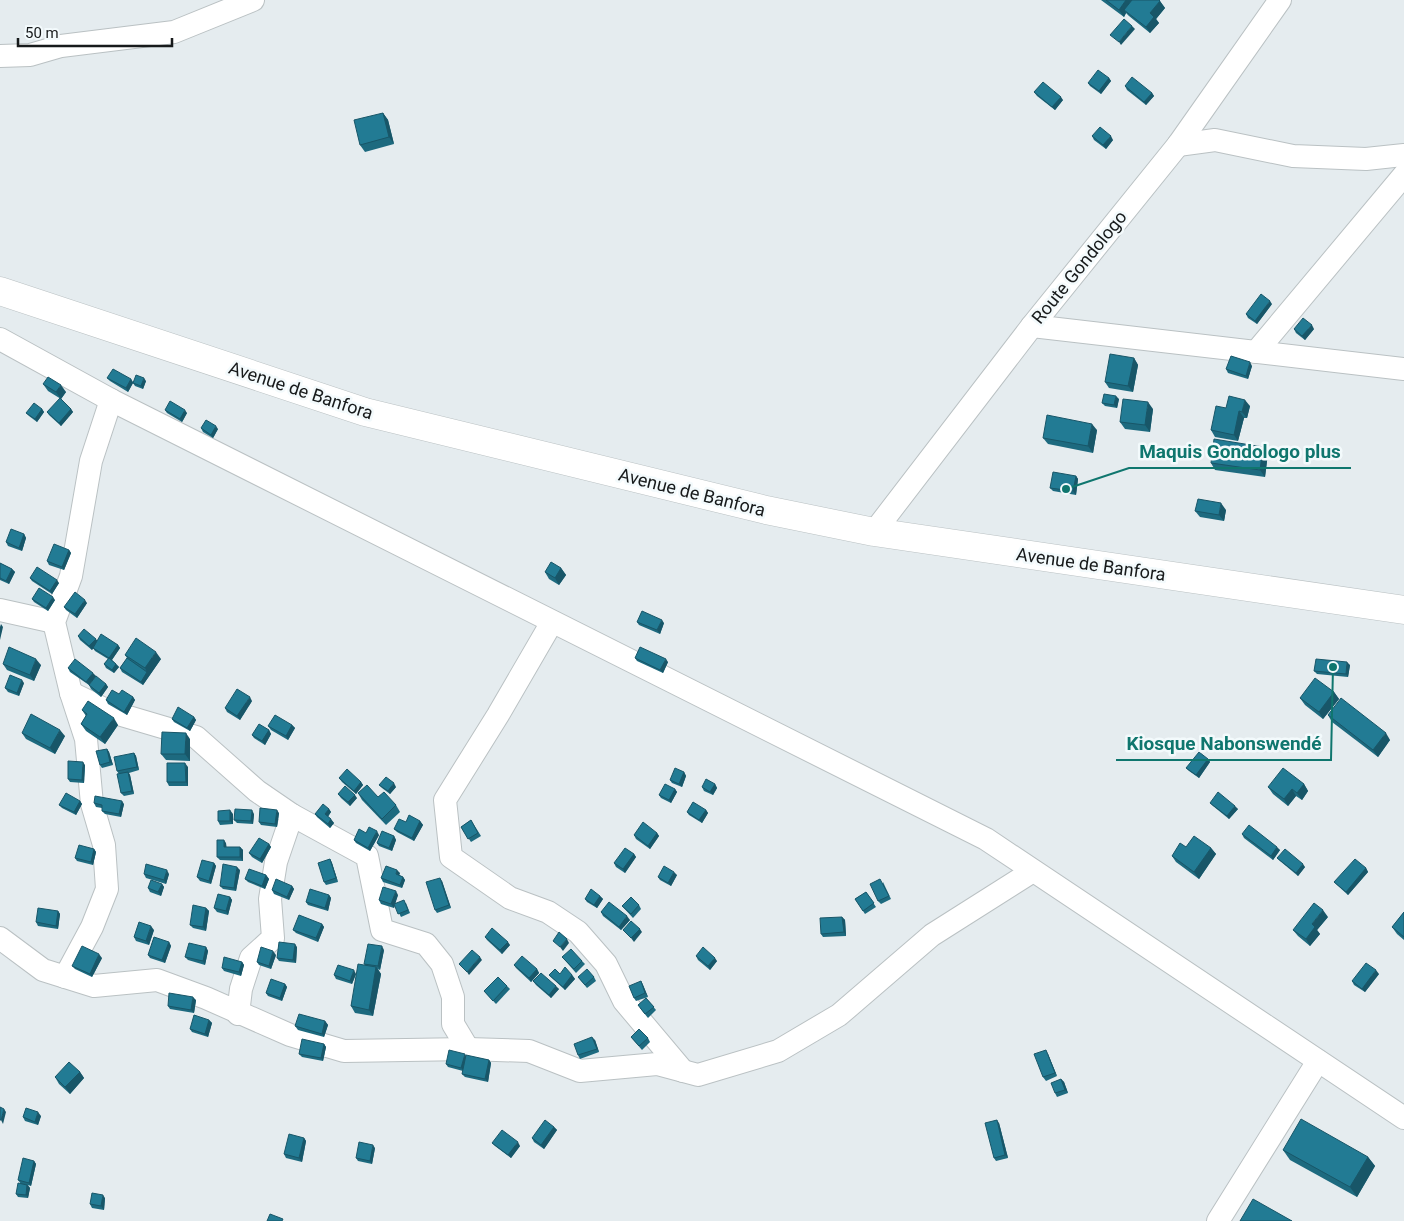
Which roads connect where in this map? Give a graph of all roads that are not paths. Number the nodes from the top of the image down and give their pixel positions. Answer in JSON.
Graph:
{"nodes":[{"id":1,"x":253,"y":0,"type":"edge"},
{"id":2,"x":1280,"y":0,"type":"edge"},
{"id":3,"x":0,"y":56,"type":"edge"},
{"id":4,"x":1178,"y":145,"type":"junction"},
{"id":5,"x":1404,"y":155,"type":"edge"},
{"id":6,"x":1404,"y":176,"type":"edge"},
{"id":7,"x":0,"y":291,"type":"edge"},
{"id":8,"x":1032,"y":326,"type":"junction"},
{"id":9,"x":0,"y":339,"type":"edge"},
{"id":10,"x":1256,"y":352,"type":"junction"},
{"id":11,"x":1404,"y":369,"type":"edge"},
{"id":12,"x":111,"y":400,"type":"junction"},
{"id":13,"x":874,"y":532,"type":"junction"},
{"id":14,"x":0,"y":610,"type":"edge"},
{"id":15,"x":1404,"y":610,"type":"edge"},
{"id":16,"x":54,"y":622,"type":"junction"},
{"id":17,"x":552,"y":622,"type":"junction"},
{"id":18,"x":70,"y":693,"type":"junction"},
{"id":19,"x":292,"y":815,"type":"junction"},
{"id":20,"x":1033,"y":871,"type":"junction"},
{"id":21,"x":0,"y":938,"type":"edge"},
{"id":22,"x":65,"y":977,"type":"junction"},
{"id":23,"x":238,"y":1014,"type":"junction"},
{"id":24,"x":468,"y":1049,"type":"junction"},
{"id":25,"x":1318,"y":1061,"type":"junction"},
{"id":26,"x":683,"y":1071,"type":"junction"},
{"id":27,"x":1404,"y":1118,"type":"edge"},
{"id":28,"x":1218,"y":1221,"type":"edge"}],
"edges":[{"from":1,"to":3,"type":"street"},
{"from":2,"to":4,"type":"street","name":"Route Gondologo"},
{"from":4,"to":5,"type":"street"},
{"from":4,"to":8,"type":"street","name":"Route Gondologo"},
{"from":6,"to":10,"type":"street"},
{"from":7,"to":13,"type":"main road","name":"Avenue de Banfora"},
{"from":8,"to":10,"type":"street"},
{"from":8,"to":13,"type":"street","name":"Route Gondologo"},
{"from":9,"to":12,"type":"street"},
{"from":10,"to":11,"type":"street"},
{"from":12,"to":16,"type":"street"},
{"from":12,"to":17,"type":"street"},
{"from":13,"to":15,"type":"main road","name":"Avenue de Banfora"},
{"from":14,"to":16,"type":"street"},
{"from":16,"to":18,"type":"street"},
{"from":17,"to":20,"type":"street"},
{"from":17,"to":26,"type":"street"},
{"from":18,"to":19,"type":"street"},
{"from":18,"to":22,"type":"street"},
{"from":19,"to":23,"type":"street"},
{"from":19,"to":24,"type":"street"},
{"from":20,"to":25,"type":"street"},
{"from":20,"to":26,"type":"street"},
{"from":21,"to":22,"type":"street"},
{"from":22,"to":23,"type":"street"},
{"from":23,"to":24,"type":"street"},
{"from":24,"to":26,"type":"street"},
{"from":25,"to":27,"type":"street"},
{"from":25,"to":28,"type":"street"}]}
